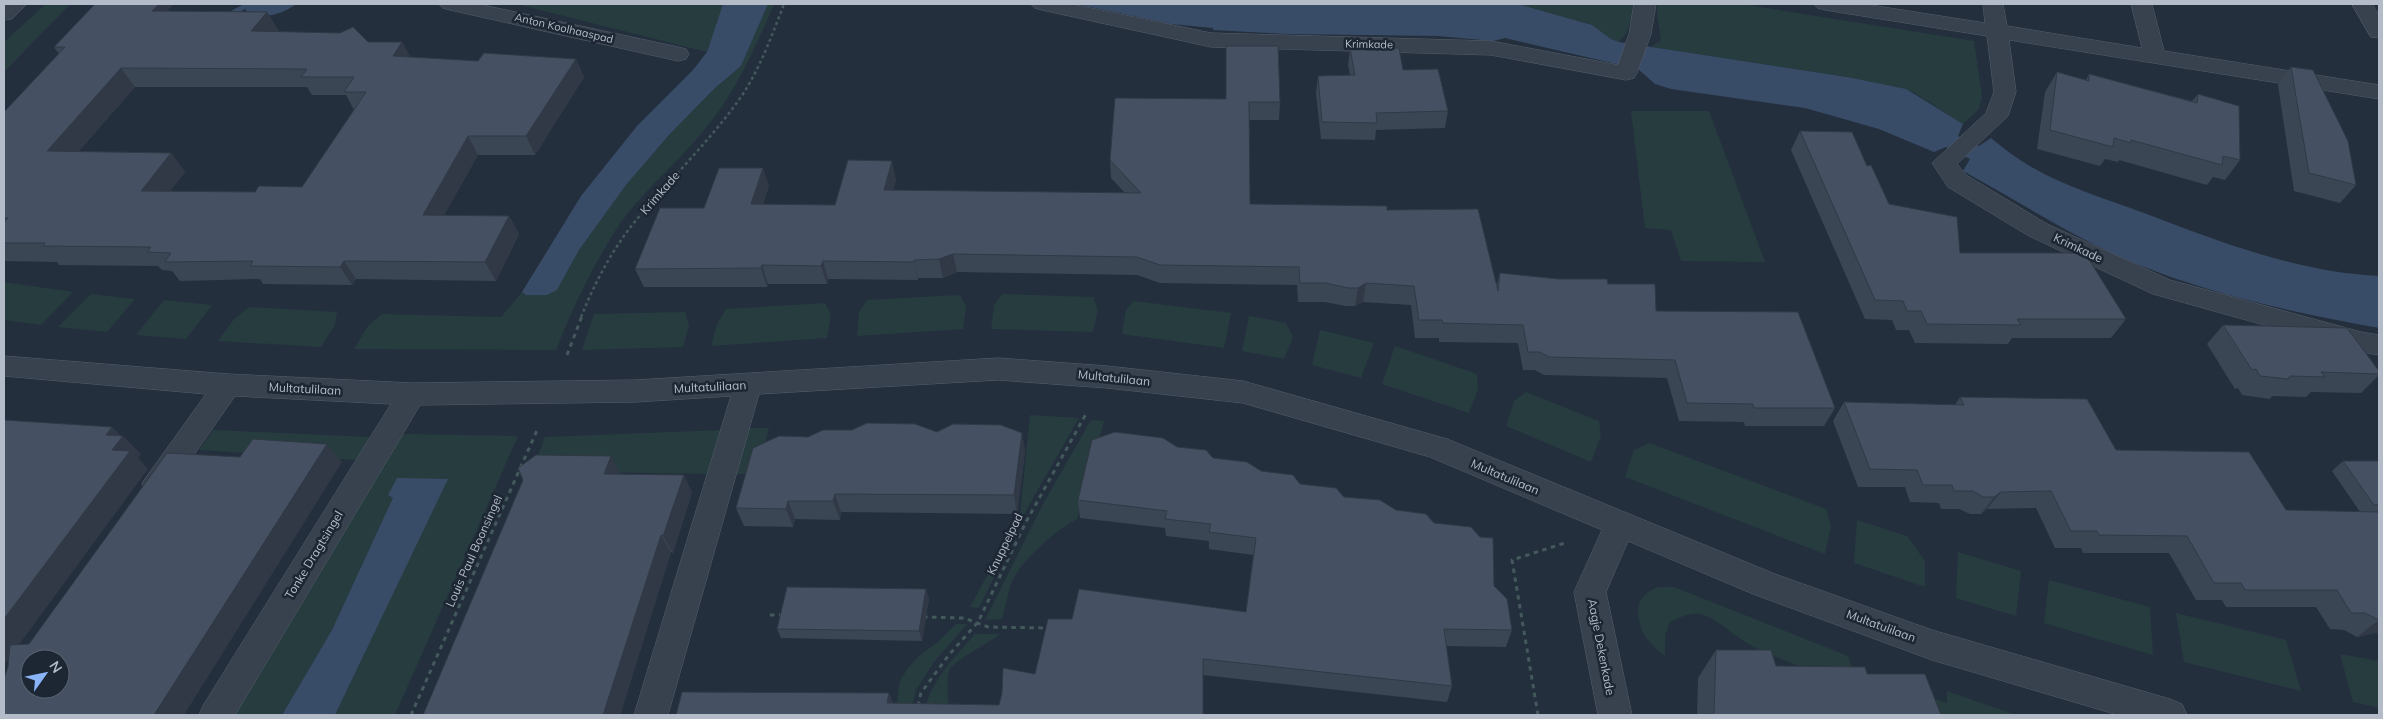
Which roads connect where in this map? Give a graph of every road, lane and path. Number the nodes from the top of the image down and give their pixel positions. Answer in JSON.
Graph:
{"nodes":[{"id":1,"x":16,"y":4,"type":"edge"},
{"id":2,"x":450,"y":4,"type":"edge"},
{"id":3,"x":784,"y":4,"type":"edge"},
{"id":4,"x":1042,"y":4,"type":"edge"},
{"id":5,"x":1645,"y":4,"type":"edge"},
{"id":6,"x":1825,"y":4,"type":"edge"},
{"id":7,"x":1993,"y":4,"type":"edge"},
{"id":8,"x":2142,"y":4,"type":"edge"},
{"id":9,"x":2362,"y":4,"type":"edge"},
{"id":10,"x":4,"y":14,"type":"edge"},
{"id":11,"x":1996,"y":31,"type":"junction"},
{"id":12,"x":2379,"y":32,"type":"edge"},
{"id":13,"x":678,"y":54,"type":"dead end"},
{"id":14,"x":2155,"y":58,"type":"junction"},
{"id":15,"x":2379,"y":92,"type":"edge"},
{"id":16,"x":2379,"y":345,"type":"edge"},
{"id":17,"x":4,"y":366,"type":"edge"},
{"id":18,"x":1107,"y":377,"type":"junction"},
{"id":19,"x":228,"y":385,"type":"junction"},
{"id":20,"x":748,"y":385,"type":"junction"},
{"id":21,"x":553,"y":393,"type":"junction"},
{"id":22,"x":412,"y":394,"type":"junction"},
{"id":23,"x":144,"y":502,"type":"edge"},
{"id":24,"x":1619,"y":525,"type":"junction"},
{"id":25,"x":770,"y":615,"type":"dead end"},
{"id":26,"x":789,"y":616,"type":"edge"},
{"id":27,"x":916,"y":617,"type":"edge"},
{"id":28,"x":978,"y":622,"type":"junction"},
{"id":29,"x":1054,"y":628,"type":"edge"},
{"id":30,"x":216,"y":715,"type":"edge"},
{"id":31,"x":411,"y":715,"type":"edge"},
{"id":32,"x":651,"y":715,"type":"edge"},
{"id":33,"x":916,"y":715,"type":"edge"},
{"id":34,"x":1538,"y":715,"type":"edge"},
{"id":35,"x":1615,"y":715,"type":"edge"},
{"id":36,"x":2170,"y":715,"type":"edge"}],
"edges":[{"from":1,"to":10,"type":"street"},
{"from":2,"to":13,"type":"street","name":"Anton Koolhaaspad"},
{"from":3,"to":21,"type":"path","name":"Krimkade"},
{"from":4,"to":5,"type":"street","name":"Krimkade"},
{"from":6,"to":11,"type":"street"},
{"from":7,"to":11,"type":"street","name":"Krimkade"},
{"from":8,"to":14,"type":"street"},
{"from":9,"to":12,"type":"street"},
{"from":11,"to":14,"type":"street"},
{"from":11,"to":16,"type":"street","name":"Krimkade"},
{"from":14,"to":15,"type":"street"},
{"from":17,"to":19,"type":"street","name":"Multatulilaan"},
{"from":18,"to":20,"type":"street","name":"Multatulilaan"},
{"from":18,"to":24,"type":"street","name":"Multatulilaan"},
{"from":18,"to":28,"type":"path","name":"Knuppelpad"},
{"from":19,"to":22,"type":"street","name":"Multatulilaan"},
{"from":19,"to":23,"type":"street"},
{"from":20,"to":21,"type":"street","name":"Multatulilaan"},
{"from":20,"to":32,"type":"street"},
{"from":21,"to":22,"type":"street","name":"Multatulilaan"},
{"from":21,"to":31,"type":"path","name":"Louis Paul Boonsingel"},
{"from":22,"to":30,"type":"street","name":"Tonke Dragtsingel"},
{"from":24,"to":34,"type":"path"},
{"from":24,"to":35,"type":"street","name":"Aagje Dekenkade"},
{"from":24,"to":36,"type":"street","name":"Multatulilaan"},
{"from":25,"to":26,"type":"path"},
{"from":27,"to":28,"type":"path"},
{"from":28,"to":29,"type":"path"},
{"from":28,"to":33,"type":"path","name":"Knuppelpad"}]}
